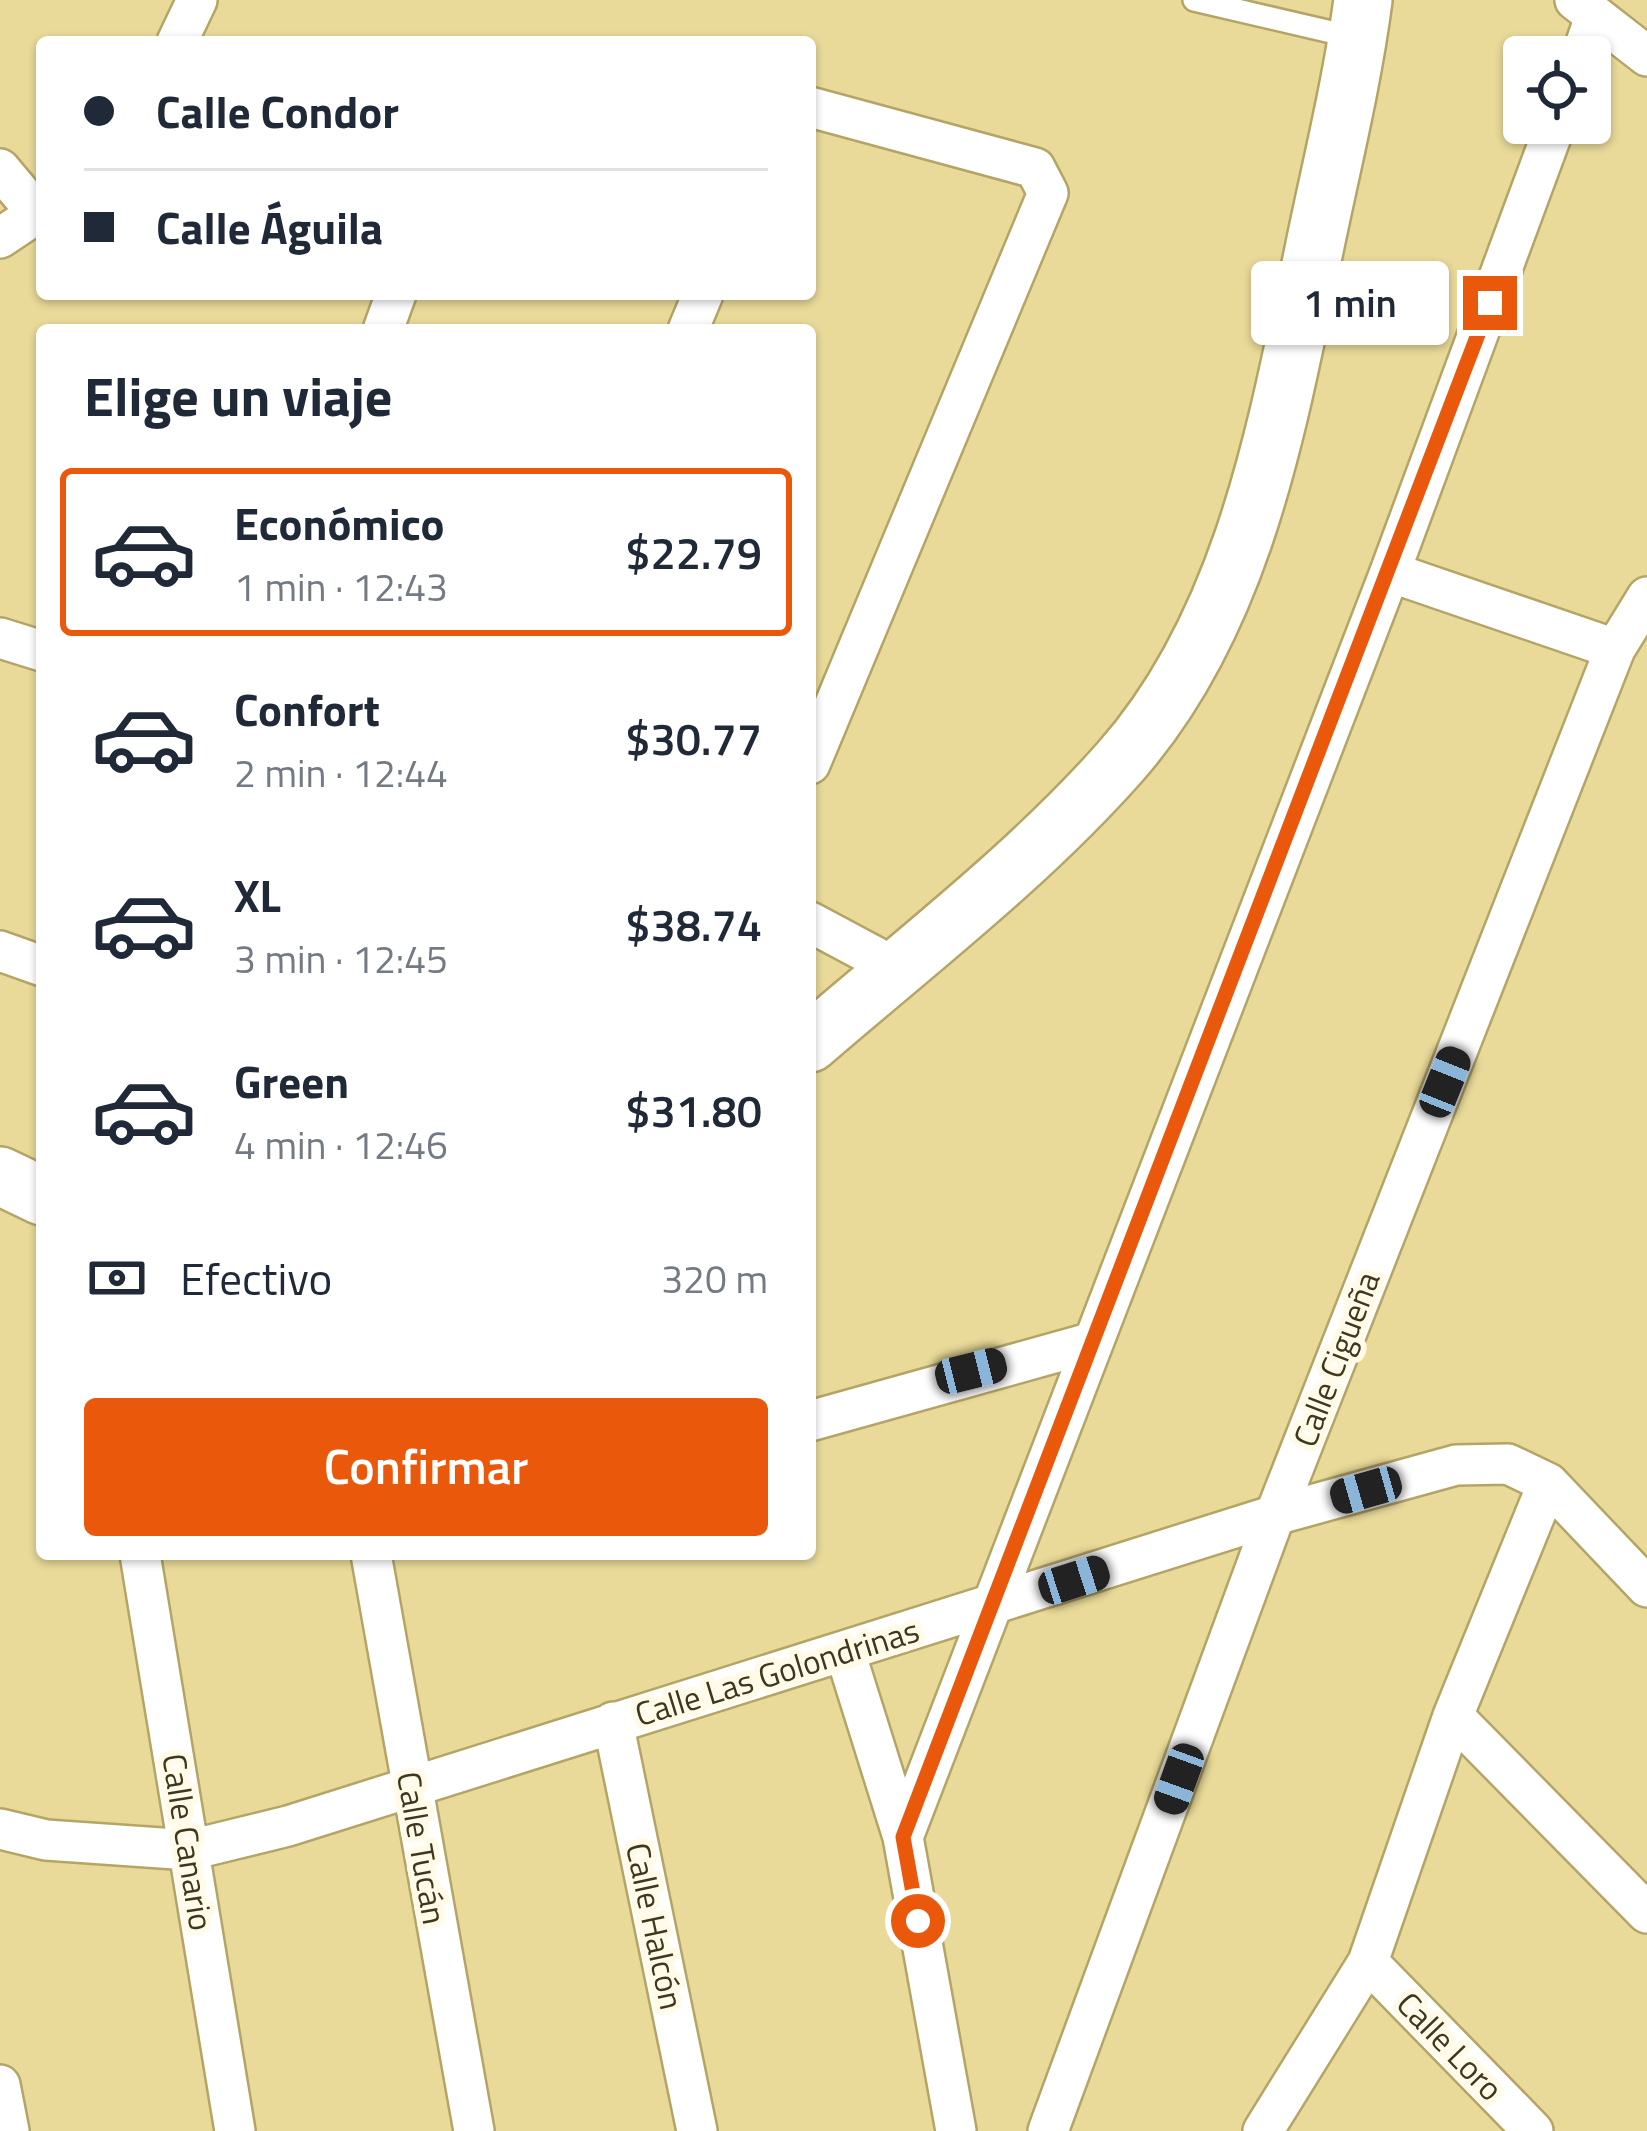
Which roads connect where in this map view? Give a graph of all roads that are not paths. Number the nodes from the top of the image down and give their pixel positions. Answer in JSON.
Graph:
{"nodes":[{"id":1,"x":197,"y":0,"type":"edge"},
{"id":2,"x":1194,"y":0,"type":"edge"},
{"id":3,"x":1585,"y":9,"type":"edge"},
{"id":4,"x":1360,"y":19,"type":"edge"},
{"id":5,"x":180,"y":36,"type":"edge"},
{"id":6,"x":1647,"y":56,"type":"edge"},
{"id":7,"x":816,"y":109,"type":"edge"},
{"id":8,"x":1548,"y":144,"type":"edge"},
{"id":9,"x":0,"y":170,"type":"edge"},
{"id":10,"x":36,"y":208,"type":"edge"},
{"id":11,"x":36,"y":215,"type":"edge"},
{"id":12,"x":0,"y":238,"type":"edge"},
{"id":13,"x":1390,"y":572,"type":"junction"},
{"id":14,"x":1647,"y":597,"type":"edge"},
{"id":15,"x":0,"y":638,"type":"edge"},
{"id":16,"x":36,"y":649,"type":"edge"},
{"id":17,"x":1615,"y":649,"type":"junction"},
{"id":18,"x":816,"y":750,"type":"edge"},
{"id":19,"x":816,"y":925,"type":"edge"},
{"id":20,"x":0,"y":951,"type":"edge"},
{"id":21,"x":36,"y":964,"type":"edge"},
{"id":22,"x":896,"y":968,"type":"junction"},
{"id":23,"x":816,"y":1038,"type":"edge"},
{"id":24,"x":0,"y":1176,"type":"edge"},
{"id":25,"x":36,"y":1193,"type":"edge"},
{"id":26,"x":1093,"y":1342,"type":"junction"},
{"id":27,"x":816,"y":1418,"type":"edge"},
{"id":28,"x":1548,"y":1483,"type":"junction"},
{"id":29,"x":1275,"y":1515,"type":"junction"},
{"id":30,"x":141,"y":1560,"type":"edge"},
{"id":31,"x":382,"y":1560,"type":"edge"},
{"id":32,"x":1647,"y":1587,"type":"edge"},
{"id":33,"x":994,"y":1606,"type":"junction"},
{"id":34,"x":845,"y":1652,"type":"junction"},
{"id":35,"x":1453,"y":1716,"type":"junction"},
{"id":36,"x":614,"y":1722,"type":"junction"},
{"id":37,"x":412,"y":1788,"type":"junction"},
{"id":38,"x":0,"y":1829,"type":"edge"},
{"id":39,"x":903,"y":1837,"type":"junction"},
{"id":40,"x":190,"y":1850,"type":"junction"},
{"id":41,"x":1647,"y":1913,"type":"edge"},
{"id":42,"x":1368,"y":1962,"type":"junction"},
{"id":43,"x":0,"y":2085,"type":"edge"},
{"id":44,"x":9,"y":2131,"type":"edge"},
{"id":45,"x":235,"y":2131,"type":"edge"},
{"id":46,"x":474,"y":2131,"type":"edge"},
{"id":47,"x":698,"y":2131,"type":"edge"},
{"id":48,"x":956,"y":2131,"type":"edge"},
{"id":49,"x":1048,"y":2131,"type":"edge"},
{"id":50,"x":1263,"y":2131,"type":"edge"},
{"id":51,"x":1533,"y":2131,"type":"edge"}],
"edges":[{"from":1,"to":5,"type":"street"},
{"from":2,"to":4,"type":"lane"},
{"from":3,"to":6,"type":"street"},
{"from":4,"to":22,"type":"street"},
{"from":7,"to":18,"type":"street"},
{"from":8,"to":13,"type":"street"},
{"from":9,"to":10,"type":"street"},
{"from":11,"to":12,"type":"street"},
{"from":13,"to":17,"type":"street"},
{"from":13,"to":26,"type":"street"},
{"from":14,"to":17,"type":"street","name":"Calle Cigueña"},
{"from":15,"to":16,"type":"street"},
{"from":17,"to":29,"type":"street","name":"Calle Cigueña"},
{"from":19,"to":22,"type":"street"},
{"from":20,"to":21,"type":"street"},
{"from":22,"to":23,"type":"street"},
{"from":24,"to":25,"type":"street"},
{"from":26,"to":27,"type":"street"},
{"from":26,"to":33,"type":"street"},
{"from":28,"to":29,"type":"street","name":"Calle Las Golondrinas"},
{"from":28,"to":32,"type":"street","name":"Calle Las Golondrinas"},
{"from":28,"to":35,"type":"street"},
{"from":29,"to":33,"type":"street","name":"Calle Las Golondrinas"},
{"from":29,"to":49,"type":"street","name":"Calle Cigueña"},
{"from":30,"to":40,"type":"street","name":"Calle Canario"},
{"from":31,"to":37,"type":"street","name":"Calle Tucán"},
{"from":33,"to":34,"type":"street","name":"Calle Las Golondrinas"},
{"from":33,"to":39,"type":"street"},
{"from":34,"to":36,"type":"street","name":"Calle Las Golondrinas"},
{"from":34,"to":39,"type":"street"},
{"from":35,"to":41,"type":"street"},
{"from":35,"to":42,"type":"street"},
{"from":36,"to":37,"type":"street","name":"Calle Las Golondrinas"},
{"from":36,"to":47,"type":"street","name":"Calle Halcón"},
{"from":37,"to":40,"type":"street","name":"Calle Las Golondrinas"},
{"from":37,"to":46,"type":"street","name":"Calle Tucán"},
{"from":38,"to":40,"type":"street","name":"Calle Las Golondrinas"},
{"from":39,"to":48,"type":"street"},
{"from":40,"to":45,"type":"street","name":"Calle Canario"},
{"from":42,"to":50,"type":"street"},
{"from":42,"to":51,"type":"street","name":"Calle Loro"},
{"from":43,"to":44,"type":"street"}]}
